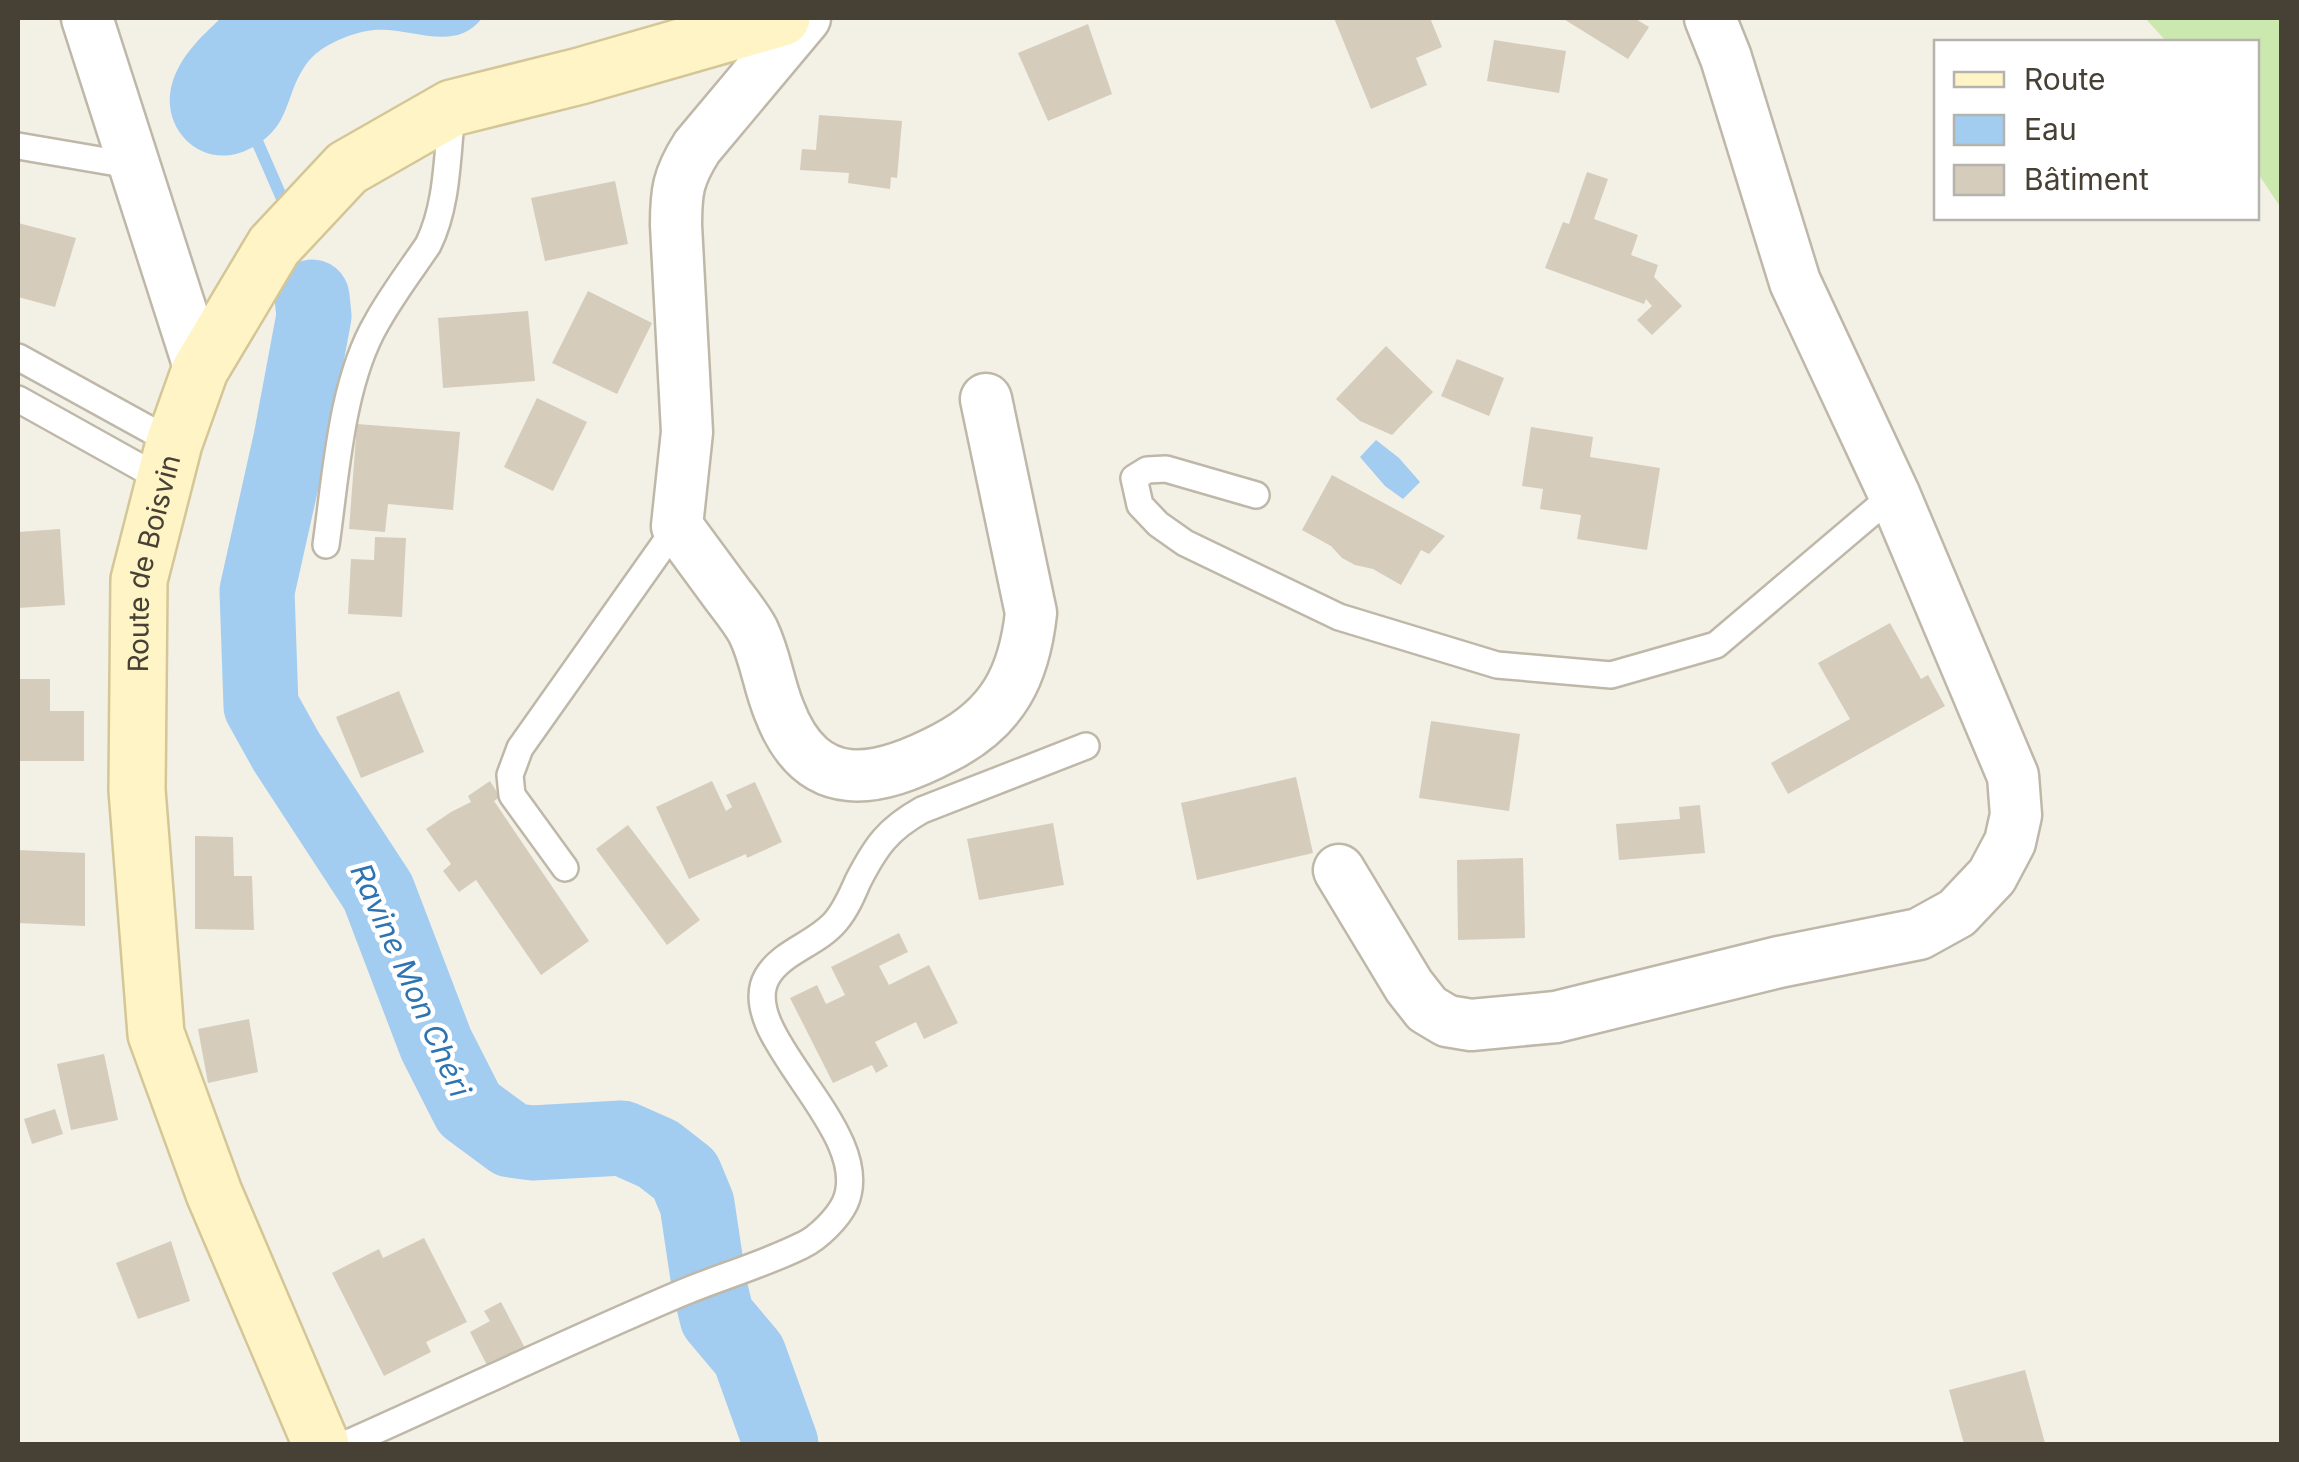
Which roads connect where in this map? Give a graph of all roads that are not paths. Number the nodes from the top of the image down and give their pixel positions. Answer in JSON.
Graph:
{"nodes":[{"id":1,"x":87,"y":18,"type":"edge"},
{"id":2,"x":782,"y":18,"type":"edge"},
{"id":3,"x":805,"y":18,"type":"edge"},
{"id":4,"x":1710,"y":18,"type":"edge"},
{"id":5,"x":452,"y":108,"type":"junction"},
{"id":6,"x":18,"y":146,"type":"edge"},
{"id":7,"x":135,"y":166,"type":"junction"},
{"id":8,"x":18,"y":356,"type":"edge"},
{"id":9,"x":200,"y":370,"type":"junction"},
{"id":10,"x":986,"y":399,"type":"dead end"},
{"id":11,"x":18,"y":400,"type":"edge"},
{"id":12,"x":169,"y":462,"type":"junction"},
{"id":13,"x":1894,"y":494,"type":"junction"},
{"id":14,"x":1256,"y":495,"type":"dead end"},
{"id":15,"x":677,"y":526,"type":"junction"},
{"id":16,"x":326,"y":545,"type":"dead end"},
{"id":17,"x":1086,"y":746,"type":"dead end"},
{"id":18,"x":564,"y":868,"type":"dead end"},
{"id":19,"x":1339,"y":870,"type":"dead end"},
{"id":20,"x":320,"y":1444,"type":"edge"},
{"id":21,"x":346,"y":1444,"type":"edge"}],
"edges":[{"from":1,"to":7,"type":"street"},
{"from":2,"to":5,"type":"main road","name":"Route de Boisvin"},
{"from":3,"to":15,"type":"street"},
{"from":4,"to":13,"type":"street"},
{"from":5,"to":9,"type":"main road","name":"Route de Boisvin"},
{"from":5,"to":16,"type":"lane"},
{"from":6,"to":7,"type":"lane"},
{"from":7,"to":9,"type":"street"},
{"from":8,"to":12,"type":"lane"},
{"from":9,"to":12,"type":"main road","name":"Route de Boisvin"},
{"from":10,"to":15,"type":"street"},
{"from":11,"to":12,"type":"lane"},
{"from":12,"to":20,"type":"main road","name":"Route de Boisvin"},
{"from":13,"to":14,"type":"lane"},
{"from":13,"to":19,"type":"street"},
{"from":15,"to":18,"type":"lane"},
{"from":17,"to":21,"type":"lane"}]}
